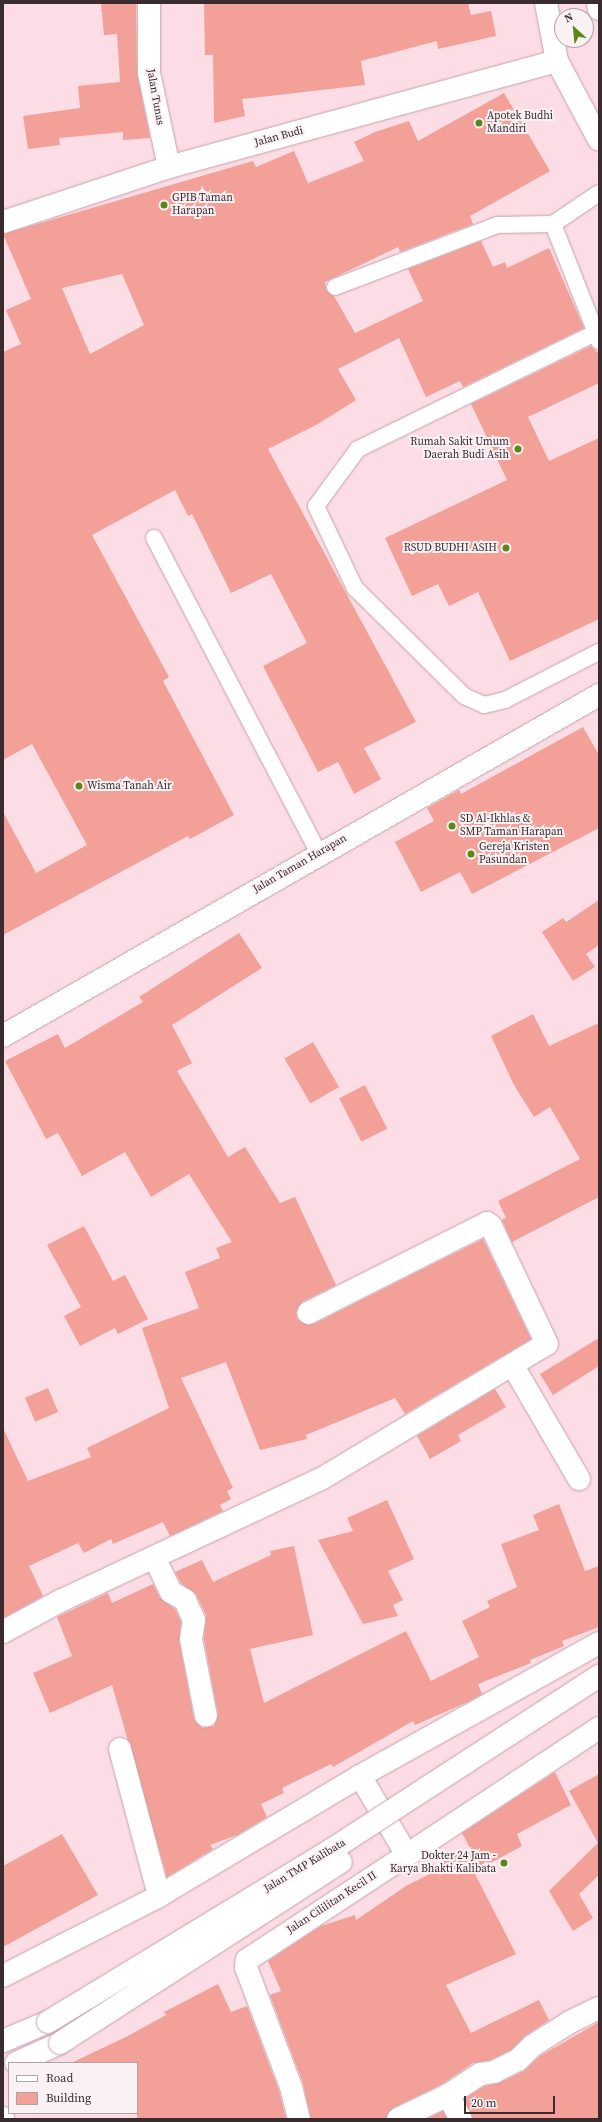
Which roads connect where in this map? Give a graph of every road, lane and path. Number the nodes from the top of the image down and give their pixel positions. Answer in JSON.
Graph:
{"nodes":[{"id":1,"x":149,"y":3,"type":"edge"},
{"id":2,"x":546,"y":3,"type":"edge"},
{"id":3,"x":598,"y":3,"type":"edge"},
{"id":4,"x":599,"y":9,"type":"edge"},
{"id":5,"x":557,"y":61,"type":"junction"},
{"id":6,"x":599,"y":140,"type":"edge"},
{"id":7,"x":168,"y":167,"type":"junction"},
{"id":8,"x":599,"y":193,"type":"edge"},
{"id":9,"x":3,"y":222,"type":"edge"},
{"id":10,"x":554,"y":224,"type":"junction"},
{"id":11,"x":335,"y":287,"type":"dead end"},
{"id":12,"x":597,"y":337,"type":"edge"},
{"id":13,"x":154,"y":538,"type":"dead end"},
{"id":14,"x":599,"y":652,"type":"edge"},
{"id":15,"x":599,"y":695,"type":"edge"},
{"id":16,"x":318,"y":853,"type":"junction"},
{"id":17,"x":3,"y":1036,"type":"edge"},
{"id":18,"x":308,"y":1313,"type":"dead end"},
{"id":19,"x":513,"y":1366,"type":"junction"},
{"id":20,"x":579,"y":1479,"type":"dead end"},
{"id":21,"x":154,"y":1557,"type":"junction"},
{"id":22,"x":3,"y":1632,"type":"edge"},
{"id":23,"x":599,"y":1643,"type":"edge"},
{"id":24,"x":599,"y":1676,"type":"edge"},
{"id":25,"x":599,"y":1694,"type":"edge"},
{"id":26,"x":206,"y":1716,"type":"dead end"},
{"id":27,"x":599,"y":1728,"type":"edge"},
{"id":28,"x":120,"y":1749,"type":"dead end"},
{"id":29,"x":360,"y":1776,"type":"junction"},
{"id":30,"x":407,"y":1855,"type":"junction"},
{"id":31,"x":159,"y":1896,"type":"junction"},
{"id":32,"x":3,"y":1976,"type":"edge"},
{"id":33,"x":599,"y":2008,"type":"edge"},
{"id":34,"x":3,"y":2041,"type":"edge"},
{"id":35,"x":18,"y":2062,"type":"edge"},
{"id":36,"x":448,"y":2095,"type":"junction"},
{"id":37,"x":299,"y":2119,"type":"edge"},
{"id":38,"x":398,"y":2119,"type":"edge"},
{"id":39,"x":462,"y":2119,"type":"edge"}],
"edges":[{"from":1,"to":7,"type":"street","name":"Jalan Tunas"},
{"from":2,"to":5,"type":"street"},
{"from":3,"to":4,"type":"street"},
{"from":5,"to":6,"type":"street"},
{"from":5,"to":7,"type":"street","name":"Jalan Budi"},
{"from":7,"to":9,"type":"street","name":"Jalan Budi"},
{"from":8,"to":10,"type":"lane"},
{"from":10,"to":11,"type":"lane"},
{"from":10,"to":12,"type":"lane"},
{"from":12,"to":14,"type":"lane"},
{"from":13,"to":16,"type":"lane"},
{"from":15,"to":16,"type":"street","name":"Jalan Taman Harapan"},
{"from":16,"to":17,"type":"street","name":"Jalan Taman Harapan"},
{"from":18,"to":19,"type":"street"},
{"from":19,"to":20,"type":"street"},
{"from":19,"to":21,"type":"street"},
{"from":21,"to":22,"type":"street"},
{"from":21,"to":26,"type":"street"},
{"from":23,"to":29,"type":"street"},
{"from":24,"to":34,"type":"street","name":"Jalan TMP Kalibata","bridge":true},
{"from":25,"to":35,"type":"street","name":"Jalan TMP Kalibata","bridge":true},
{"from":27,"to":30,"type":"street","name":"Jalan Cililitan Kecil II"},
{"from":28,"to":31,"type":"street"},
{"from":29,"to":30,"type":"street"},
{"from":29,"to":31,"type":"street"},
{"from":30,"to":37,"type":"street","name":"Jalan Cililitan Kecil II"},
{"from":31,"to":32,"type":"street"},
{"from":33,"to":36,"type":"street"},
{"from":36,"to":38,"type":"street"},
{"from":36,"to":39,"type":"street"}]}
